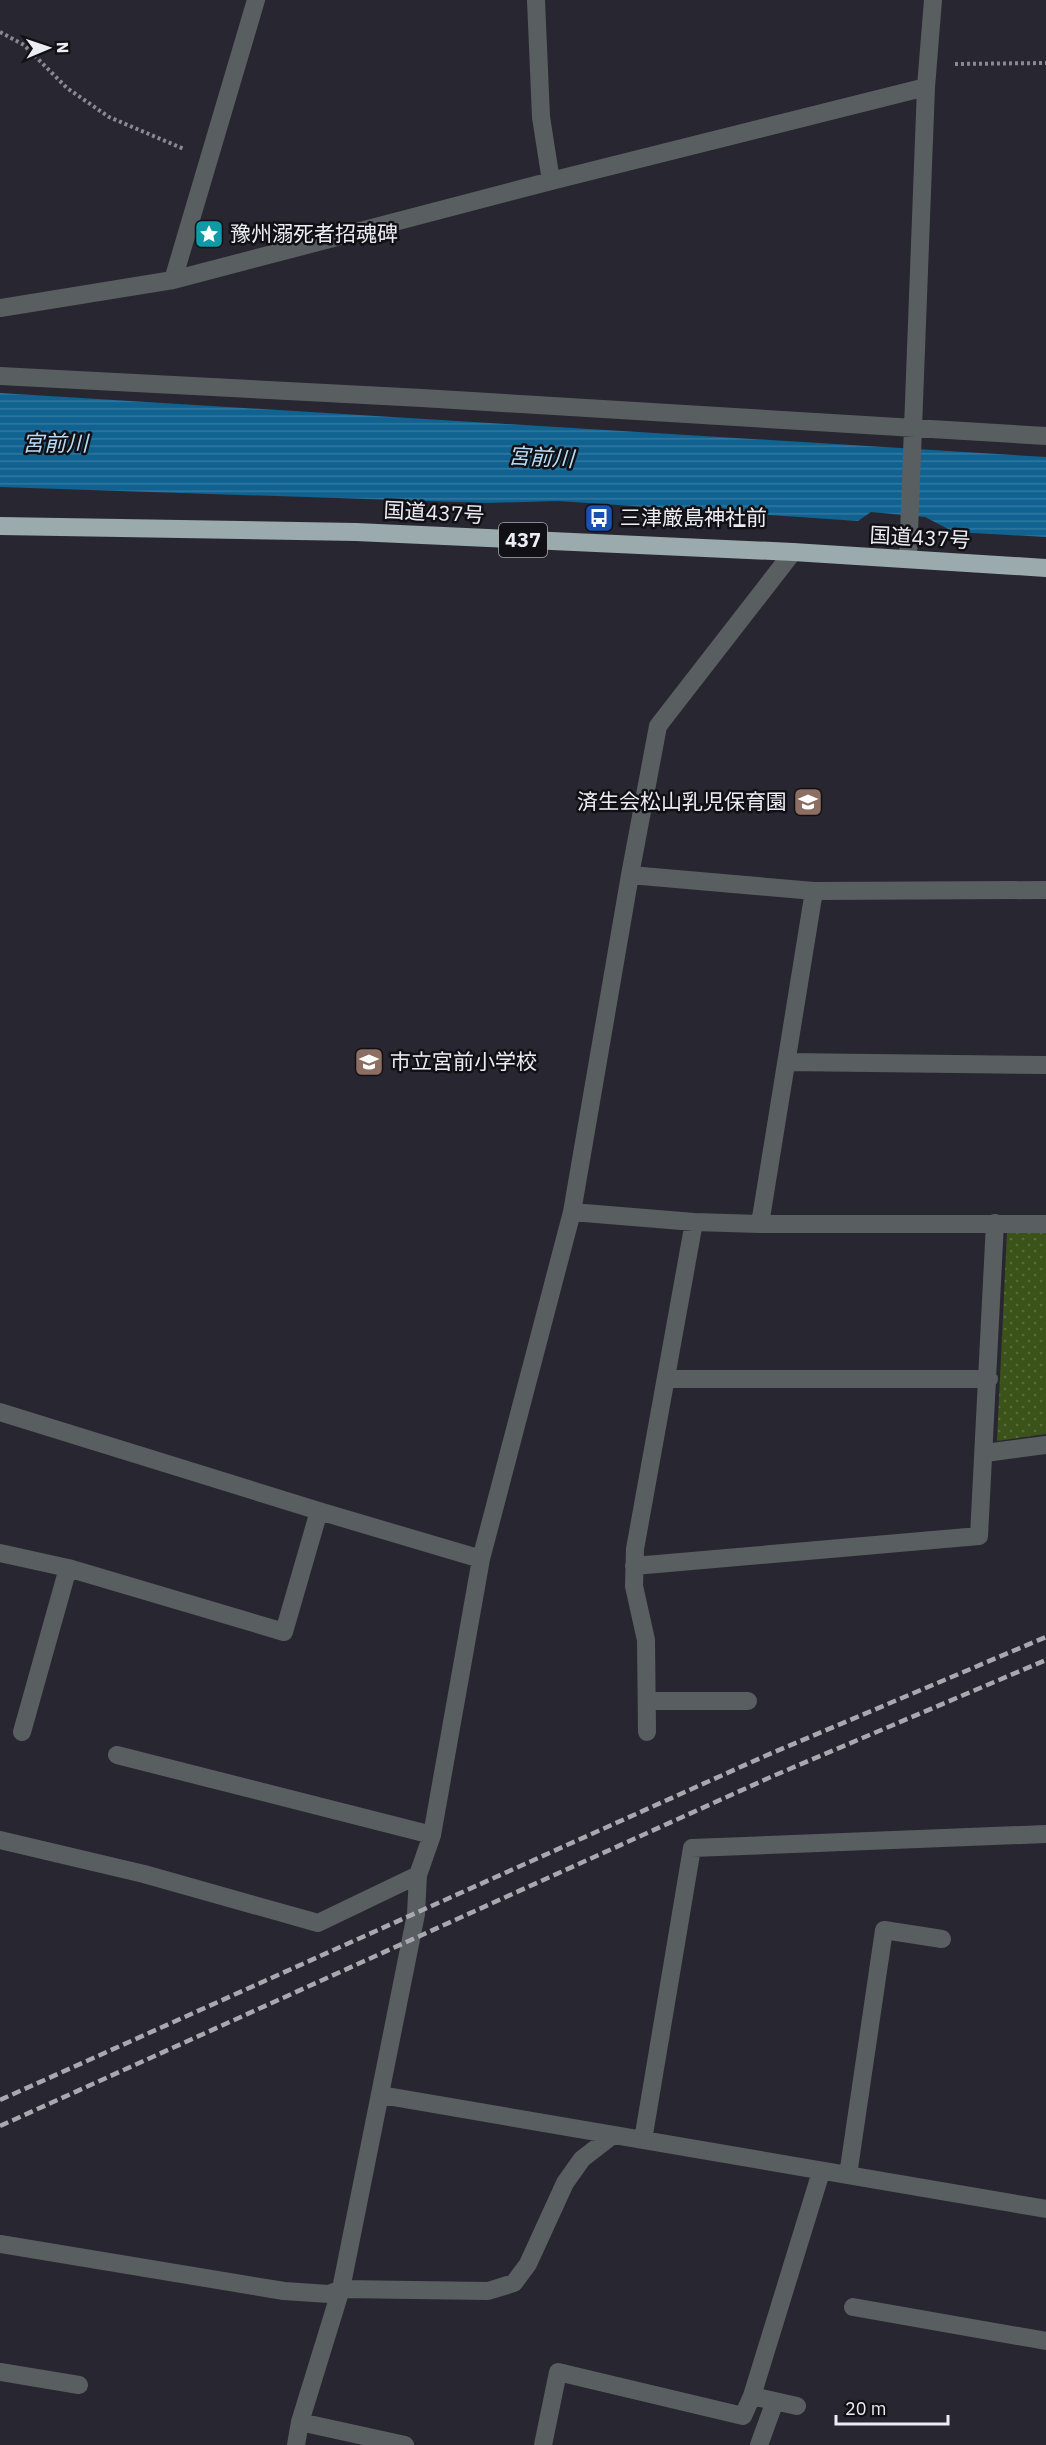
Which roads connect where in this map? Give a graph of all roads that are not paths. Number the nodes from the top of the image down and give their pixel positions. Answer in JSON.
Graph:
{"nodes":[{"id":1,"x":256,"y":0,"type":"edge"},
{"id":2,"x":536,"y":0,"type":"edge"},
{"id":3,"x":933,"y":0,"type":"edge"},
{"id":4,"x":926,"y":87,"type":"junction"},
{"id":5,"x":551,"y":181,"type":"junction"},
{"id":6,"x":173,"y":280,"type":"junction"},
{"id":7,"x":0,"y":308,"type":"edge"},
{"id":8,"x":0,"y":376,"type":"edge"},
{"id":9,"x":913,"y":435,"type":"junction"},
{"id":10,"x":1046,"y":436,"type":"edge"},
{"id":11,"x":0,"y":526,"type":"edge"},
{"id":12,"x":793,"y":552,"type":"junction"},
{"id":13,"x":908,"y":559,"type":"junction"},
{"id":14,"x":1046,"y":568,"type":"edge"},
{"id":15,"x":630,"y":875,"type":"junction"},
{"id":16,"x":1046,"y":890,"type":"edge"},
{"id":17,"x":814,"y":891,"type":"junction"},
{"id":18,"x":787,"y":1062,"type":"junction"},
{"id":19,"x":1046,"y":1065,"type":"edge"},
{"id":20,"x":572,"y":1212,"type":"junction"},
{"id":21,"x":694,"y":1222,"type":"junction"},
{"id":22,"x":995,"y":1223,"type":"junction"},
{"id":23,"x":760,"y":1224,"type":"junction"},
{"id":24,"x":1046,"y":1224,"type":"edge"},
{"id":25,"x":666,"y":1379,"type":"junction"},
{"id":26,"x":989,"y":1379,"type":"junction"},
{"id":27,"x":0,"y":1412,"type":"edge"},
{"id":28,"x":1046,"y":1445,"type":"edge"},
{"id":29,"x":985,"y":1453,"type":"junction"},
{"id":30,"x":319,"y":1511,"type":"junction"},
{"id":31,"x":0,"y":1552,"type":"edge"},
{"id":32,"x":481,"y":1559,"type":"junction"},
{"id":33,"x":634,"y":1566,"type":"junction"},
{"id":34,"x":68,"y":1568,"type":"junction"},
{"id":35,"x":647,"y":1701,"type":"junction"},
{"id":36,"x":748,"y":1701,"type":"dead end"},
{"id":37,"x":22,"y":1732,"type":"dead end"},
{"id":38,"x":647,"y":1732,"type":"dead end"},
{"id":39,"x":117,"y":1755,"type":"dead end"},
{"id":40,"x":1046,"y":1834,"type":"edge"},
{"id":41,"x":432,"y":1835,"type":"junction"},
{"id":42,"x":0,"y":1840,"type":"edge"},
{"id":43,"x":418,"y":1875,"type":"junction"},
{"id":44,"x":942,"y":1939,"type":"dead end"},
{"id":45,"x":381,"y":2095,"type":"junction"},
{"id":46,"x":613,"y":2136,"type":"junction"},
{"id":47,"x":643,"y":2140,"type":"junction"},
{"id":48,"x":821,"y":2172,"type":"junction"},
{"id":49,"x":848,"y":2175,"type":"junction"},
{"id":50,"x":1046,"y":2210,"type":"edge"},
{"id":51,"x":0,"y":2244,"type":"edge"},
{"id":52,"x":341,"y":2289,"type":"junction"},
{"id":53,"x":853,"y":2307,"type":"dead end"},
{"id":54,"x":1046,"y":2341,"type":"edge"},
{"id":55,"x":0,"y":2372,"type":"edge"},
{"id":56,"x":79,"y":2385,"type":"dead end"},
{"id":57,"x":752,"y":2396,"type":"junction"},
{"id":58,"x":775,"y":2401,"type":"junction"},
{"id":59,"x":797,"y":2406,"type":"dead end"},
{"id":60,"x":300,"y":2422,"type":"junction"},
{"id":61,"x":296,"y":2445,"type":"edge"},
{"id":62,"x":405,"y":2445,"type":"edge"},
{"id":63,"x":543,"y":2445,"type":"edge"},
{"id":64,"x":759,"y":2445,"type":"edge"}],
"edges":[{"from":1,"to":6,"type":"street"},
{"from":2,"to":5,"type":"street"},
{"from":3,"to":4,"type":"street"},
{"from":4,"to":5,"type":"street"},
{"from":4,"to":9,"type":"street"},
{"from":5,"to":6,"type":"street"},
{"from":6,"to":7,"type":"street"},
{"from":8,"to":9,"type":"street"},
{"from":9,"to":10,"type":"street"},
{"from":9,"to":13,"type":"street"},
{"from":11,"to":12,"type":"highway","name":"国道437号","number":"437"},
{"from":12,"to":13,"type":"highway","name":"国道437号","number":"437"},
{"from":12,"to":15,"type":"street"},
{"from":13,"to":14,"type":"highway","name":"国道437号","number":"437"},
{"from":15,"to":17,"type":"street"},
{"from":15,"to":20,"type":"street"},
{"from":16,"to":17,"type":"street"},
{"from":17,"to":18,"type":"street"},
{"from":18,"to":19,"type":"street"},
{"from":18,"to":23,"type":"street"},
{"from":20,"to":21,"type":"street"},
{"from":20,"to":32,"type":"street"},
{"from":21,"to":23,"type":"street"},
{"from":21,"to":25,"type":"street"},
{"from":22,"to":23,"type":"street"},
{"from":22,"to":24,"type":"street"},
{"from":22,"to":26,"type":"street"},
{"from":25,"to":26,"type":"street"},
{"from":25,"to":33,"type":"street"},
{"from":26,"to":29,"type":"street"},
{"from":27,"to":30,"type":"street"},
{"from":28,"to":29,"type":"street"},
{"from":29,"to":33,"type":"street"},
{"from":30,"to":32,"type":"street"},
{"from":30,"to":34,"type":"street"},
{"from":31,"to":34,"type":"street"},
{"from":32,"to":41,"type":"street"},
{"from":33,"to":35,"type":"street"},
{"from":34,"to":37,"type":"street"},
{"from":35,"to":36,"type":"street"},
{"from":35,"to":38,"type":"street"},
{"from":39,"to":41,"type":"street"},
{"from":40,"to":47,"type":"street"},
{"from":41,"to":43,"type":"street"},
{"from":42,"to":43,"type":"street"},
{"from":43,"to":45,"type":"street"},
{"from":44,"to":49,"type":"street"},
{"from":45,"to":46,"type":"street"},
{"from":45,"to":52,"type":"street"},
{"from":46,"to":47,"type":"street"},
{"from":46,"to":52,"type":"street"},
{"from":47,"to":48,"type":"street"},
{"from":48,"to":49,"type":"street"},
{"from":48,"to":57,"type":"street"},
{"from":49,"to":50,"type":"street"},
{"from":51,"to":52,"type":"street"},
{"from":52,"to":60,"type":"street"},
{"from":53,"to":54,"type":"street"},
{"from":55,"to":56,"type":"street"},
{"from":57,"to":58,"type":"street"},
{"from":57,"to":63,"type":"street"},
{"from":58,"to":59,"type":"street"},
{"from":58,"to":64,"type":"street"},
{"from":60,"to":61,"type":"street"},
{"from":60,"to":62,"type":"street"}]}
